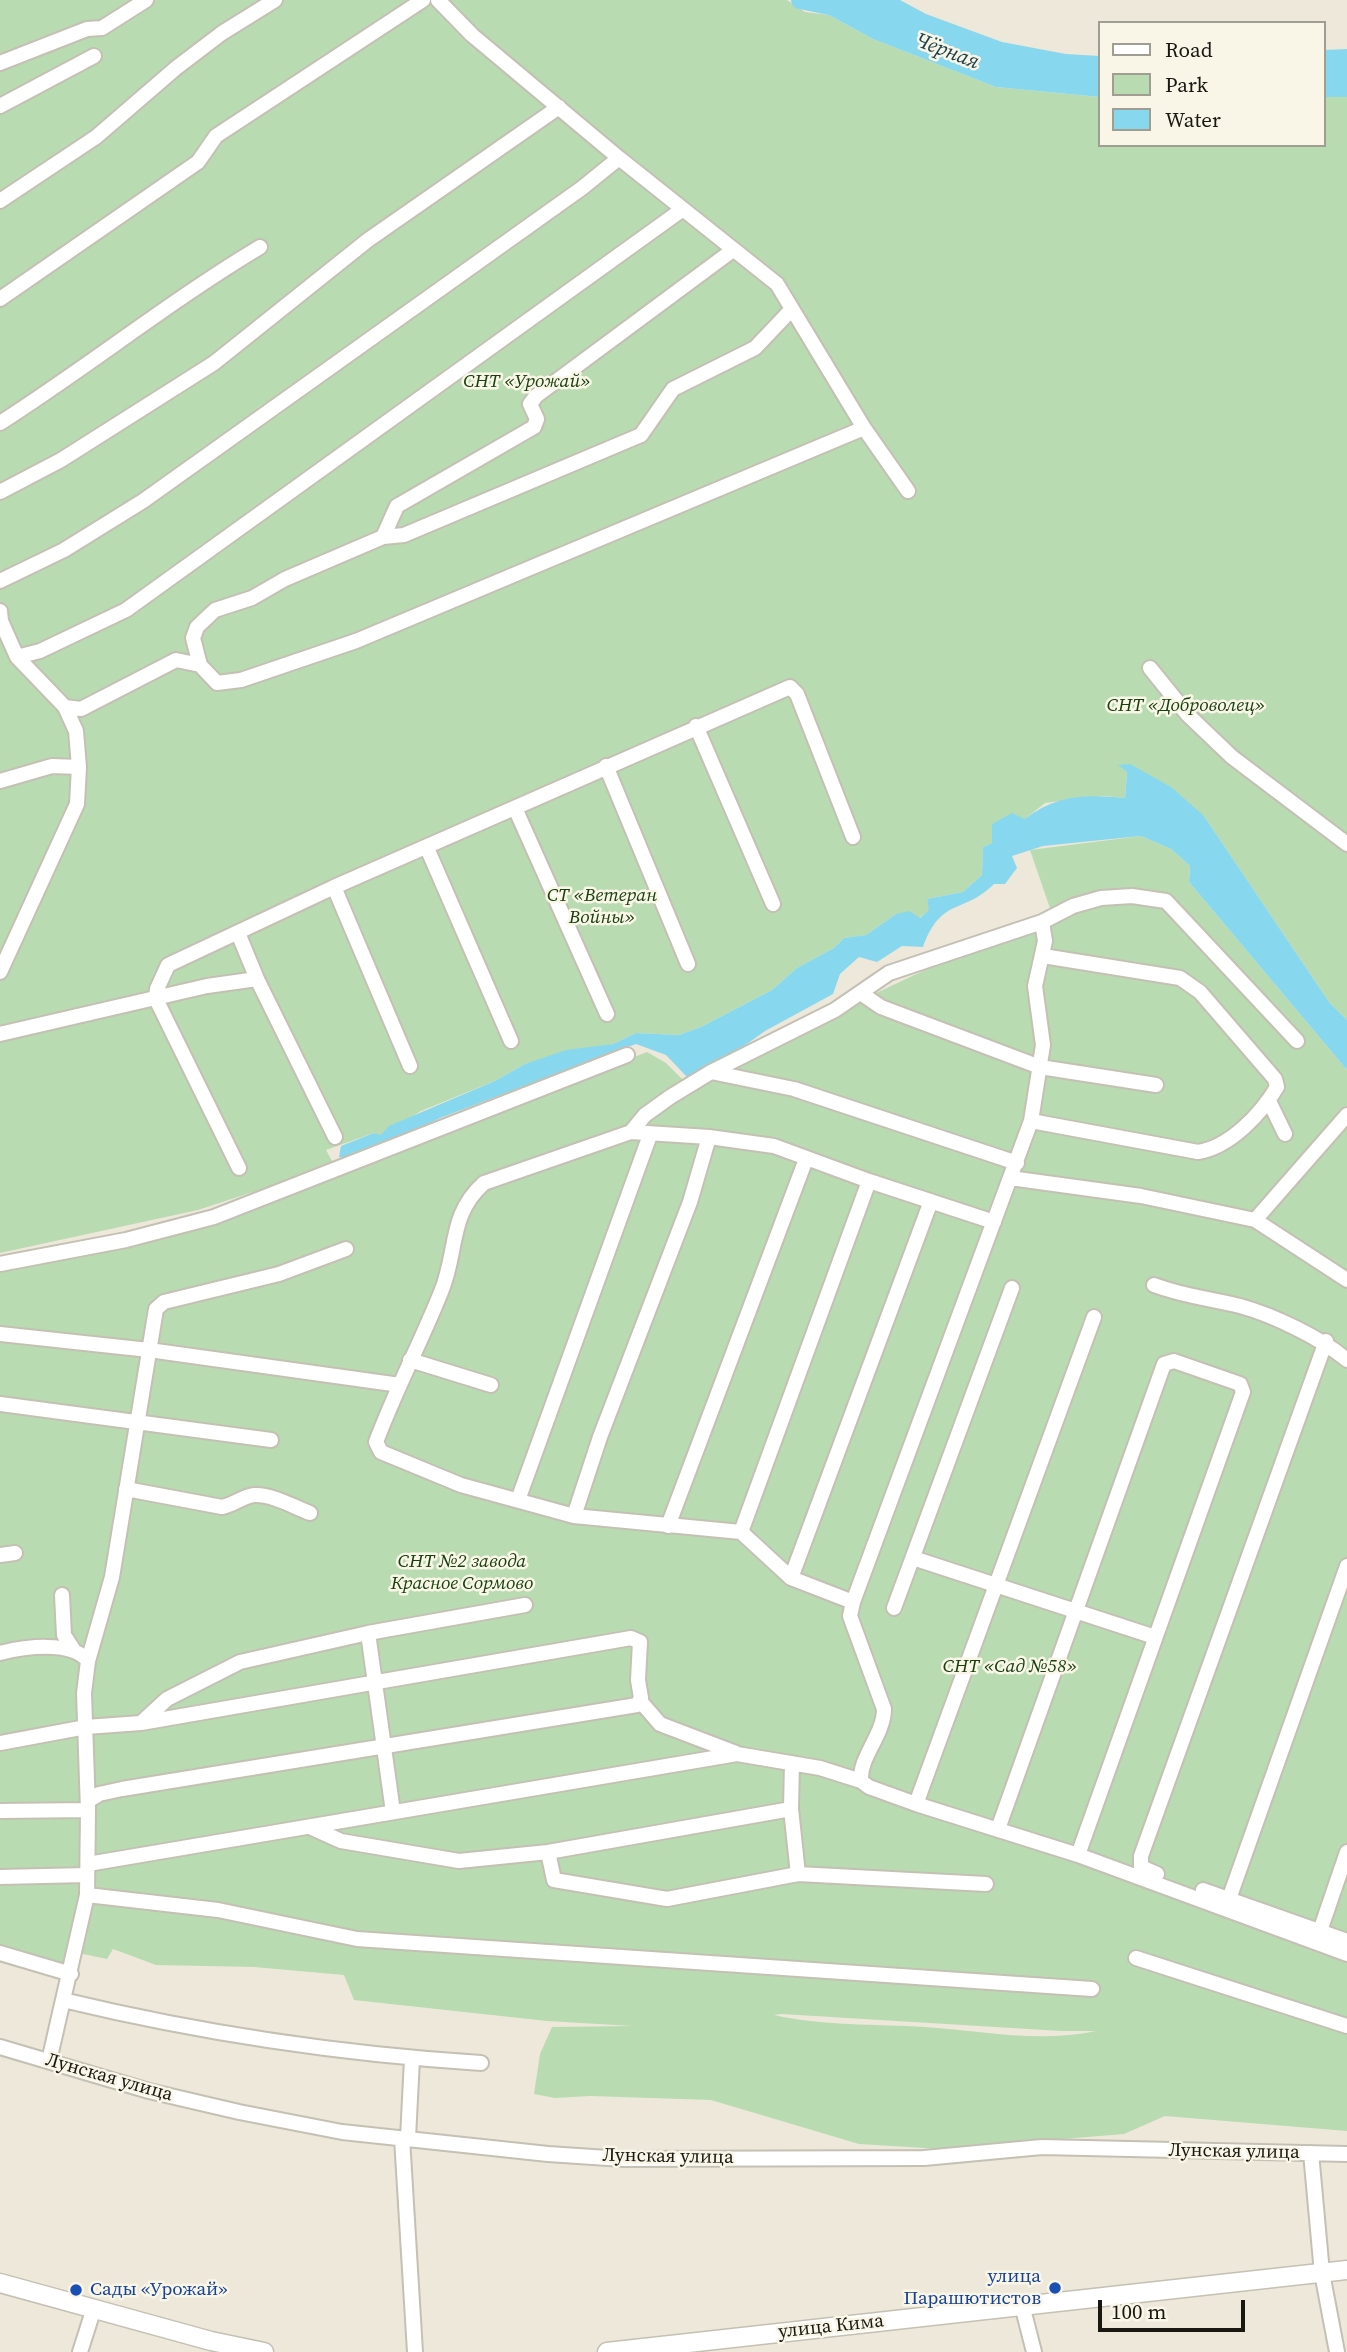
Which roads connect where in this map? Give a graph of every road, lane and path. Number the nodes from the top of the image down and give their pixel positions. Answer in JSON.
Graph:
{"nodes":[{"id":1,"x":146,"y":0,"type":"edge"},
{"id":2,"x":275,"y":0,"type":"edge"},
{"id":3,"x":423,"y":0,"type":"edge"},
{"id":4,"x":438,"y":0,"type":"edge"},
{"id":5,"x":94,"y":55,"type":"dead end"},
{"id":6,"x":0,"y":64,"type":"edge"},
{"id":7,"x":0,"y":106,"type":"edge"},
{"id":8,"x":559,"y":107,"type":"junction"},
{"id":9,"x":619,"y":158,"type":"junction"},
{"id":10,"x":0,"y":201,"type":"edge"},
{"id":11,"x":682,"y":209,"type":"junction"},
{"id":12,"x":260,"y":247,"type":"dead end"},
{"id":13,"x":733,"y":250,"type":"junction"},
{"id":14,"x":0,"y":299,"type":"edge"},
{"id":15,"x":792,"y":309,"type":"junction"},
{"id":16,"x":0,"y":422,"type":"edge"},
{"id":17,"x":864,"y":428,"type":"junction"},
{"id":18,"x":908,"y":491,"type":"dead end"},
{"id":19,"x":0,"y":492,"type":"edge"},
{"id":20,"x":383,"y":537,"type":"junction"},
{"id":21,"x":0,"y":581,"type":"edge"},
{"id":22,"x":0,"y":613,"type":"edge"},
{"id":23,"x":18,"y":657,"type":"junction"},
{"id":24,"x":200,"y":664,"type":"junction"},
{"id":25,"x":1150,"y":668,"type":"dead end"},
{"id":26,"x":65,"y":707,"type":"junction"},
{"id":27,"x":696,"y":726,"type":"junction"},
{"id":28,"x":606,"y":766,"type":"junction"},
{"id":29,"x":79,"y":767,"type":"junction"},
{"id":30,"x":0,"y":781,"type":"edge"},
{"id":31,"x":515,"y":808,"type":"junction"},
{"id":32,"x":853,"y":837,"type":"dead end"},
{"id":33,"x":1347,"y":844,"type":"edge"},
{"id":34,"x":427,"y":848,"type":"junction"},
{"id":35,"x":334,"y":887,"type":"junction"},
{"id":36,"x":773,"y":904,"type":"dead end"},
{"id":37,"x":1042,"y":922,"type":"junction"},
{"id":38,"x":239,"y":933,"type":"junction"},
{"id":39,"x":1043,"y":956,"type":"junction"},
{"id":40,"x":688,"y":964,"type":"dead end"},
{"id":41,"x":0,"y":972,"type":"edge"},
{"id":42,"x":257,"y":979,"type":"junction"},
{"id":43,"x":862,"y":994,"type":"junction"},
{"id":44,"x":156,"y":999,"type":"junction"},
{"id":45,"x":607,"y":1014,"type":"dead end"},
{"id":46,"x":0,"y":1034,"type":"edge"},
{"id":47,"x":511,"y":1041,"type":"dead end"},
{"id":48,"x":1297,"y":1041,"type":"dead end"},
{"id":49,"x":627,"y":1055,"type":"dead end"},
{"id":50,"x":410,"y":1066,"type":"dead end"},
{"id":51,"x":1040,"y":1068,"type":"junction"},
{"id":52,"x":711,"y":1072,"type":"junction"},
{"id":53,"x":1156,"y":1085,"type":"dead end"},
{"id":54,"x":1269,"y":1101,"type":"junction"},
{"id":55,"x":1347,"y":1115,"type":"edge"},
{"id":56,"x":1031,"y":1121,"type":"junction"},
{"id":57,"x":631,"y":1132,"type":"junction"},
{"id":58,"x":1285,"y":1134,"type":"dead end"},
{"id":59,"x":650,"y":1135,"type":"junction"},
{"id":60,"x":335,"y":1137,"type":"dead end"},
{"id":61,"x":709,"y":1137,"type":"junction"},
{"id":62,"x":806,"y":1159,"type":"junction"},
{"id":63,"x":1017,"y":1164,"type":"junction"},
{"id":64,"x":239,"y":1168,"type":"dead end"},
{"id":65,"x":1010,"y":1178,"type":"junction"},
{"id":66,"x":869,"y":1181,"type":"junction"},
{"id":67,"x":932,"y":1201,"type":"junction"},
{"id":68,"x":1255,"y":1220,"type":"junction"},
{"id":69,"x":994,"y":1222,"type":"junction"},
{"id":70,"x":346,"y":1249,"type":"dead end"},
{"id":71,"x":0,"y":1264,"type":"edge"},
{"id":72,"x":1347,"y":1280,"type":"edge"},
{"id":73,"x":1154,"y":1285,"type":"dead end"},
{"id":74,"x":1012,"y":1288,"type":"dead end"},
{"id":75,"x":1094,"y":1317,"type":"dead end"},
{"id":76,"x":0,"y":1334,"type":"edge"},
{"id":77,"x":1326,"y":1341,"type":"junction"},
{"id":78,"x":149,"y":1350,"type":"junction"},
{"id":79,"x":410,"y":1360,"type":"junction"},
{"id":80,"x":1347,"y":1360,"type":"edge"},
{"id":81,"x":400,"y":1385,"type":"junction"},
{"id":82,"x":491,"y":1385,"type":"dead end"},
{"id":83,"x":0,"y":1404,"type":"edge"},
{"id":84,"x":138,"y":1422,"type":"junction"},
{"id":85,"x":271,"y":1440,"type":"dead end"},
{"id":86,"x":126,"y":1489,"type":"junction"},
{"id":87,"x":518,"y":1500,"type":"junction"},
{"id":88,"x":310,"y":1513,"type":"dead end"},
{"id":89,"x":574,"y":1516,"type":"junction"},
{"id":90,"x":668,"y":1526,"type":"junction"},
{"id":91,"x":741,"y":1532,"type":"junction"},
{"id":92,"x":913,"y":1558,"type":"junction"},
{"id":93,"x":1347,"y":1566,"type":"edge"},
{"id":94,"x":791,"y":1578,"type":"junction"},
{"id":95,"x":994,"y":1585,"type":"junction"},
{"id":96,"x":62,"y":1595,"type":"dead end"},
{"id":97,"x":853,"y":1602,"type":"junction"},
{"id":98,"x":525,"y":1605,"type":"dead end"},
{"id":99,"x":894,"y":1608,"type":"dead end"},
{"id":100,"x":1076,"y":1611,"type":"junction"},
{"id":101,"x":368,"y":1633,"type":"junction"},
{"id":102,"x":1155,"y":1637,"type":"junction"},
{"id":103,"x":72,"y":1649,"type":"junction"},
{"id":104,"x":0,"y":1653,"type":"edge"},
{"id":105,"x":89,"y":1661,"type":"junction"},
{"id":106,"x":374,"y":1681,"type":"junction"},
{"id":107,"x":641,"y":1702,"type":"junction"},
{"id":108,"x":141,"y":1723,"type":"junction"},
{"id":109,"x":86,"y":1727,"type":"junction"},
{"id":110,"x":0,"y":1743,"type":"edge"},
{"id":111,"x":382,"y":1748,"type":"junction"},
{"id":112,"x":737,"y":1754,"type":"junction"},
{"id":113,"x":792,"y":1763,"type":"junction"},
{"id":114,"x":861,"y":1781,"type":"junction"},
{"id":115,"x":916,"y":1804,"type":"junction"},
{"id":116,"x":88,"y":1806,"type":"junction"},
{"id":117,"x":791,"y":1810,"type":"junction"},
{"id":118,"x":0,"y":1811,"type":"edge"},
{"id":119,"x":393,"y":1812,"type":"junction"},
{"id":120,"x":308,"y":1826,"type":"junction"},
{"id":121,"x":998,"y":1829,"type":"junction"},
{"id":122,"x":548,"y":1852,"type":"junction"},
{"id":123,"x":1347,"y":1852,"type":"edge"},
{"id":124,"x":1078,"y":1855,"type":"junction"},
{"id":125,"x":88,"y":1870,"type":"junction"},
{"id":126,"x":798,"y":1874,"type":"junction"},
{"id":127,"x":0,"y":1877,"type":"edge"},
{"id":128,"x":986,"y":1884,"type":"dead end"},
{"id":129,"x":87,"y":1895,"type":"junction"},
{"id":130,"x":1228,"y":1899,"type":"junction"},
{"id":131,"x":1320,"y":1931,"type":"junction"},
{"id":132,"x":1347,"y":1941,"type":"edge"},
{"id":133,"x":0,"y":1953,"type":"edge"},
{"id":134,"x":1347,"y":1954,"type":"edge"},
{"id":135,"x":1136,"y":1958,"type":"dead end"},
{"id":136,"x":71,"y":1973,"type":"junction"},
{"id":137,"x":1092,"y":1989,"type":"dead end"},
{"id":138,"x":63,"y":2000,"type":"junction"},
{"id":139,"x":1347,"y":2026,"type":"edge"},
{"id":140,"x":0,"y":2048,"type":"edge"},
{"id":141,"x":412,"y":2059,"type":"junction"},
{"id":142,"x":49,"y":2060,"type":"junction"},
{"id":143,"x":481,"y":2063,"type":"dead end"},
{"id":144,"x":405,"y":2138,"type":"junction"},
{"id":145,"x":1311,"y":2153,"type":"junction"},
{"id":146,"x":1347,"y":2154,"type":"edge"},
{"id":147,"x":1347,"y":2270,"type":"edge"},
{"id":148,"x":1322,"y":2273,"type":"junction"},
{"id":149,"x":0,"y":2283,"type":"edge"},
{"id":150,"x":1022,"y":2305,"type":"junction"},
{"id":151,"x":94,"y":2308,"type":"junction"},
{"id":152,"x":80,"y":2352,"type":"edge"},
{"id":153,"x":264,"y":2352,"type":"edge"},
{"id":154,"x":415,"y":2352,"type":"edge"},
{"id":155,"x":607,"y":2352,"type":"edge"},
{"id":156,"x":1034,"y":2352,"type":"edge"},
{"id":157,"x":1337,"y":2352,"type":"edge"}],
"edges":[{"from":1,"to":6,"type":"street"},
{"from":2,"to":10,"type":"street"},
{"from":3,"to":14,"type":"street"},
{"from":4,"to":8,"type":"street"},
{"from":5,"to":7,"type":"street"},
{"from":8,"to":9,"type":"street"},
{"from":8,"to":19,"type":"street"},
{"from":9,"to":11,"type":"street"},
{"from":9,"to":21,"type":"street"},
{"from":11,"to":13,"type":"street"},
{"from":11,"to":23,"type":"street"},
{"from":12,"to":16,"type":"street"},
{"from":13,"to":15,"type":"street"},
{"from":13,"to":20,"type":"street"},
{"from":15,"to":17,"type":"street"},
{"from":15,"to":20,"type":"street"},
{"from":17,"to":18,"type":"street"},
{"from":17,"to":24,"type":"street"},
{"from":20,"to":24,"type":"street"},
{"from":22,"to":23,"type":"street"},
{"from":23,"to":26,"type":"street"},
{"from":24,"to":26,"type":"street"},
{"from":25,"to":33,"type":"street"},
{"from":26,"to":29,"type":"street"},
{"from":27,"to":28,"type":"street"},
{"from":27,"to":32,"type":"street"},
{"from":27,"to":36,"type":"street"},
{"from":28,"to":31,"type":"street"},
{"from":28,"to":40,"type":"street"},
{"from":29,"to":30,"type":"street"},
{"from":29,"to":41,"type":"street"},
{"from":31,"to":34,"type":"street"},
{"from":31,"to":45,"type":"street"},
{"from":34,"to":35,"type":"street"},
{"from":34,"to":47,"type":"street"},
{"from":35,"to":38,"type":"street"},
{"from":35,"to":50,"type":"street"},
{"from":37,"to":39,"type":"street"},
{"from":37,"to":43,"type":"street"},
{"from":37,"to":48,"type":"street"},
{"from":38,"to":42,"type":"street"},
{"from":38,"to":44,"type":"street"},
{"from":39,"to":51,"type":"street"},
{"from":39,"to":54,"type":"street"},
{"from":42,"to":44,"type":"street"},
{"from":42,"to":60,"type":"street"},
{"from":43,"to":51,"type":"street"},
{"from":43,"to":52,"type":"street"},
{"from":44,"to":46,"type":"street"},
{"from":44,"to":64,"type":"street"},
{"from":49,"to":71,"type":"street"},
{"from":51,"to":53,"type":"street"},
{"from":51,"to":56,"type":"street"},
{"from":52,"to":57,"type":"street"},
{"from":52,"to":63,"type":"street"},
{"from":54,"to":56,"type":"street"},
{"from":54,"to":58,"type":"street"},
{"from":55,"to":68,"type":"street"},
{"from":56,"to":63,"type":"street"},
{"from":57,"to":59,"type":"street"},
{"from":57,"to":79,"type":"street"},
{"from":59,"to":61,"type":"street"},
{"from":59,"to":87,"type":"street"},
{"from":61,"to":62,"type":"street"},
{"from":61,"to":89,"type":"street"},
{"from":62,"to":66,"type":"street"},
{"from":62,"to":90,"type":"street"},
{"from":63,"to":65,"type":"street"},
{"from":65,"to":68,"type":"street"},
{"from":65,"to":69,"type":"street"},
{"from":66,"to":67,"type":"street"},
{"from":66,"to":91,"type":"street"},
{"from":67,"to":69,"type":"street"},
{"from":67,"to":94,"type":"street"},
{"from":68,"to":72,"type":"street"},
{"from":69,"to":97,"type":"street"},
{"from":70,"to":78,"type":"street"},
{"from":73,"to":77,"type":"street"},
{"from":74,"to":92,"type":"street"},
{"from":75,"to":95,"type":"street"},
{"from":76,"to":78,"type":"street"},
{"from":77,"to":80,"type":"street"},
{"from":77,"to":130,"type":"street"},
{"from":78,"to":81,"type":"street"},
{"from":78,"to":84,"type":"street"},
{"from":79,"to":81,"type":"street"},
{"from":79,"to":82,"type":"street"},
{"from":81,"to":87,"type":"street"},
{"from":83,"to":84,"type":"street"},
{"from":84,"to":85,"type":"street"},
{"from":84,"to":86,"type":"street"},
{"from":86,"to":88,"type":"street"},
{"from":86,"to":105,"type":"street"},
{"from":87,"to":89,"type":"street"},
{"from":89,"to":90,"type":"street"},
{"from":90,"to":91,"type":"street"},
{"from":91,"to":94,"type":"street"},
{"from":92,"to":95,"type":"street"},
{"from":92,"to":99,"type":"street"},
{"from":93,"to":130,"type":"street"},
{"from":94,"to":97,"type":"street"},
{"from":95,"to":100,"type":"street"},
{"from":95,"to":115,"type":"street"},
{"from":96,"to":103,"type":"street"},
{"from":97,"to":114,"type":"street"},
{"from":98,"to":101,"type":"street"},
{"from":100,"to":102,"type":"street"},
{"from":100,"to":102,"type":"street"},
{"from":100,"to":121,"type":"street"},
{"from":101,"to":106,"type":"street"},
{"from":101,"to":108,"type":"street"},
{"from":102,"to":124,"type":"street"},
{"from":103,"to":104,"type":"street"},
{"from":103,"to":105,"type":"street"},
{"from":105,"to":109,"type":"street"},
{"from":106,"to":107,"type":"street"},
{"from":106,"to":108,"type":"street"},
{"from":106,"to":111,"type":"street"},
{"from":107,"to":111,"type":"street"},
{"from":107,"to":112,"type":"street"},
{"from":108,"to":109,"type":"street"},
{"from":109,"to":110,"type":"street"},
{"from":109,"to":116,"type":"street"},
{"from":111,"to":116,"type":"street"},
{"from":111,"to":119,"type":"street"},
{"from":112,"to":113,"type":"street"},
{"from":112,"to":119,"type":"street"},
{"from":113,"to":114,"type":"street"},
{"from":113,"to":117,"type":"street"},
{"from":114,"to":115,"type":"street"},
{"from":115,"to":121,"type":"street"},
{"from":116,"to":118,"type":"street"},
{"from":116,"to":125,"type":"street"},
{"from":117,"to":122,"type":"street"},
{"from":117,"to":126,"type":"street"},
{"from":119,"to":120,"type":"street"},
{"from":120,"to":122,"type":"street"},
{"from":120,"to":125,"type":"street"},
{"from":121,"to":124,"type":"street"},
{"from":122,"to":126,"type":"street"},
{"from":123,"to":131,"type":"street"},
{"from":124,"to":134,"type":"street"},
{"from":125,"to":127,"type":"street"},
{"from":125,"to":129,"type":"street"},
{"from":126,"to":128,"type":"street"},
{"from":129,"to":136,"type":"street"},
{"from":129,"to":137,"type":"street"},
{"from":130,"to":131,"type":"street"},
{"from":131,"to":132,"type":"street"},
{"from":133,"to":136,"type":"street"},
{"from":135,"to":139,"type":"street"},
{"from":136,"to":138,"type":"street"},
{"from":138,"to":141,"type":"street"},
{"from":138,"to":142,"type":"street"},
{"from":140,"to":142,"type":"street","name":"Лунская улица"},
{"from":141,"to":143,"type":"street"},
{"from":141,"to":144,"type":"street"},
{"from":142,"to":144,"type":"street","name":"Лунская улица"},
{"from":144,"to":145,"type":"street","name":"Лунская улица"},
{"from":144,"to":154,"type":"street"},
{"from":145,"to":146,"type":"street","name":"Лунская улица"},
{"from":145,"to":148,"type":"street"},
{"from":147,"to":148,"type":"main road","name":"улица Кима"},
{"from":148,"to":150,"type":"main road","name":"улица Кима"},
{"from":148,"to":157,"type":"street"},
{"from":149,"to":151,"type":"main road"},
{"from":150,"to":155,"type":"main road","name":"улица Кима"},
{"from":150,"to":156,"type":"street"},
{"from":151,"to":152,"type":"street"},
{"from":151,"to":153,"type":"main road"}]}
